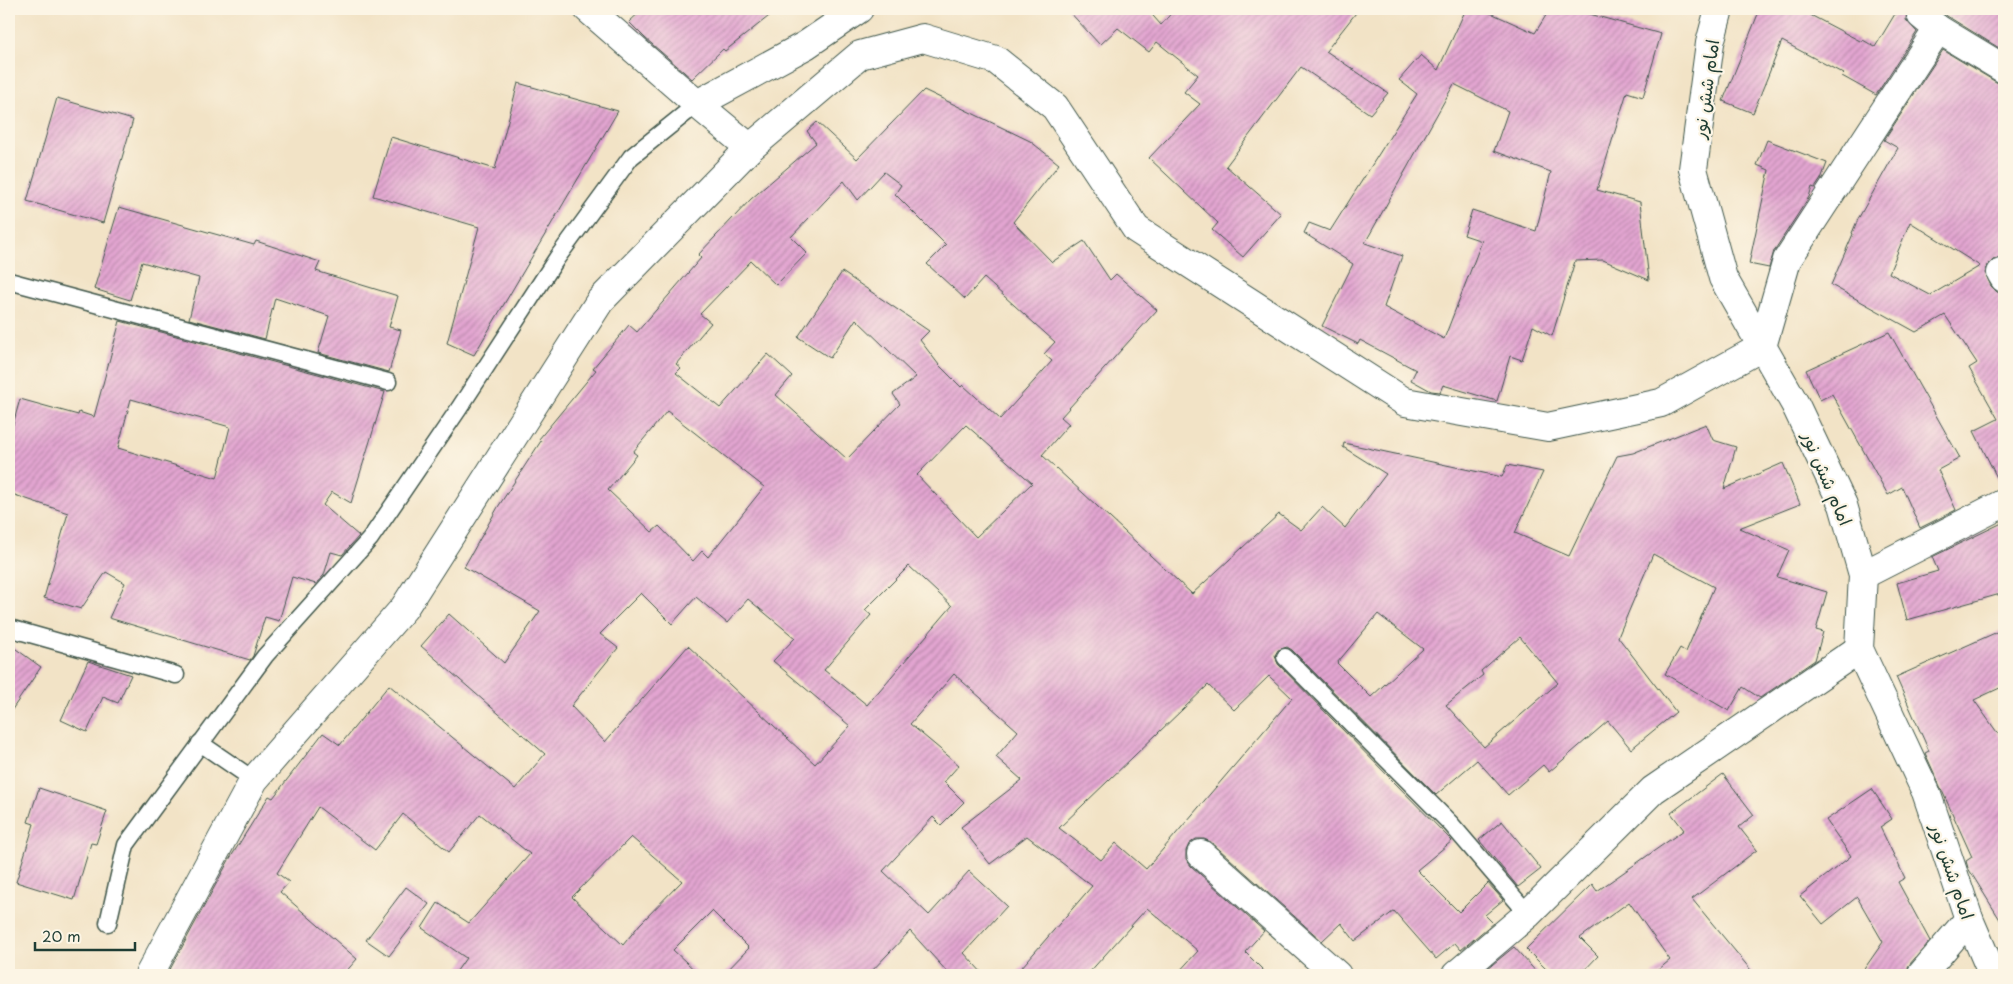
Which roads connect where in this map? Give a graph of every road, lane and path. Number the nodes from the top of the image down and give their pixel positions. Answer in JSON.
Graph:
{"nodes":[{"id":1,"x":588,"y":9,"type":"edge"},
{"id":2,"x":859,"y":9,"type":"edge"},
{"id":3,"x":1719,"y":9,"type":"edge"},
{"id":4,"x":1930,"y":19,"type":"edge"},
{"id":5,"x":2004,"y":69,"type":"edge"},
{"id":6,"x":697,"y":104,"type":"junction"},
{"id":7,"x":750,"y":148,"type":"junction"},
{"id":8,"x":9,"y":281,"type":"edge"},
{"id":9,"x":1762,"y":347,"type":"junction"},
{"id":10,"x":388,"y":382,"type":"dead end"},
{"id":11,"x":2004,"y":503,"type":"edge"},
{"id":12,"x":1863,"y":575,"type":"junction"},
{"id":13,"x":9,"y":628,"type":"edge"},
{"id":14,"x":1859,"y":649,"type":"junction"},
{"id":15,"x":1285,"y":657,"type":"dead end"},
{"id":16,"x":176,"y":675,"type":"dead end"},
{"id":17,"x":200,"y":743,"type":"junction"},
{"id":18,"x":254,"y":780,"type":"junction"},
{"id":19,"x":1201,"y":854,"type":"dead end"},
{"id":20,"x":1528,"y":914,"type":"junction"},
{"id":21,"x":1968,"y":919,"type":"junction"},
{"id":22,"x":108,"y":923,"type":"dead end"},
{"id":23,"x":149,"y":975,"type":"edge"},
{"id":24,"x":1337,"y":975,"type":"edge"},
{"id":25,"x":1456,"y":975,"type":"edge"},
{"id":26,"x":1921,"y":975,"type":"edge"},
{"id":27,"x":1993,"y":975,"type":"edge"}],
"edges":[{"from":1,"to":6,"type":"street"},
{"from":2,"to":6,"type":"street"},
{"from":3,"to":9,"type":"street","name":"امام شش نور"},
{"from":4,"to":5,"type":"street"},
{"from":4,"to":9,"type":"street"},
{"from":6,"to":7,"type":"street"},
{"from":6,"to":17,"type":"lane"},
{"from":7,"to":9,"type":"street"},
{"from":7,"to":18,"type":"street"},
{"from":8,"to":10,"type":"lane"},
{"from":9,"to":12,"type":"street","name":"امام شش نور"},
{"from":11,"to":12,"type":"street"},
{"from":12,"to":14,"type":"street","name":"امام شش نور"},
{"from":13,"to":16,"type":"lane"},
{"from":14,"to":20,"type":"street"},
{"from":14,"to":21,"type":"street","name":"امام شش نور"},
{"from":15,"to":20,"type":"lane"},
{"from":17,"to":18,"type":"lane"},
{"from":17,"to":22,"type":"lane"},
{"from":18,"to":23,"type":"street"},
{"from":19,"to":24,"type":"street"},
{"from":20,"to":25,"type":"street"},
{"from":21,"to":26,"type":"street"},
{"from":21,"to":27,"type":"street","name":"امام شش نور"}]}
